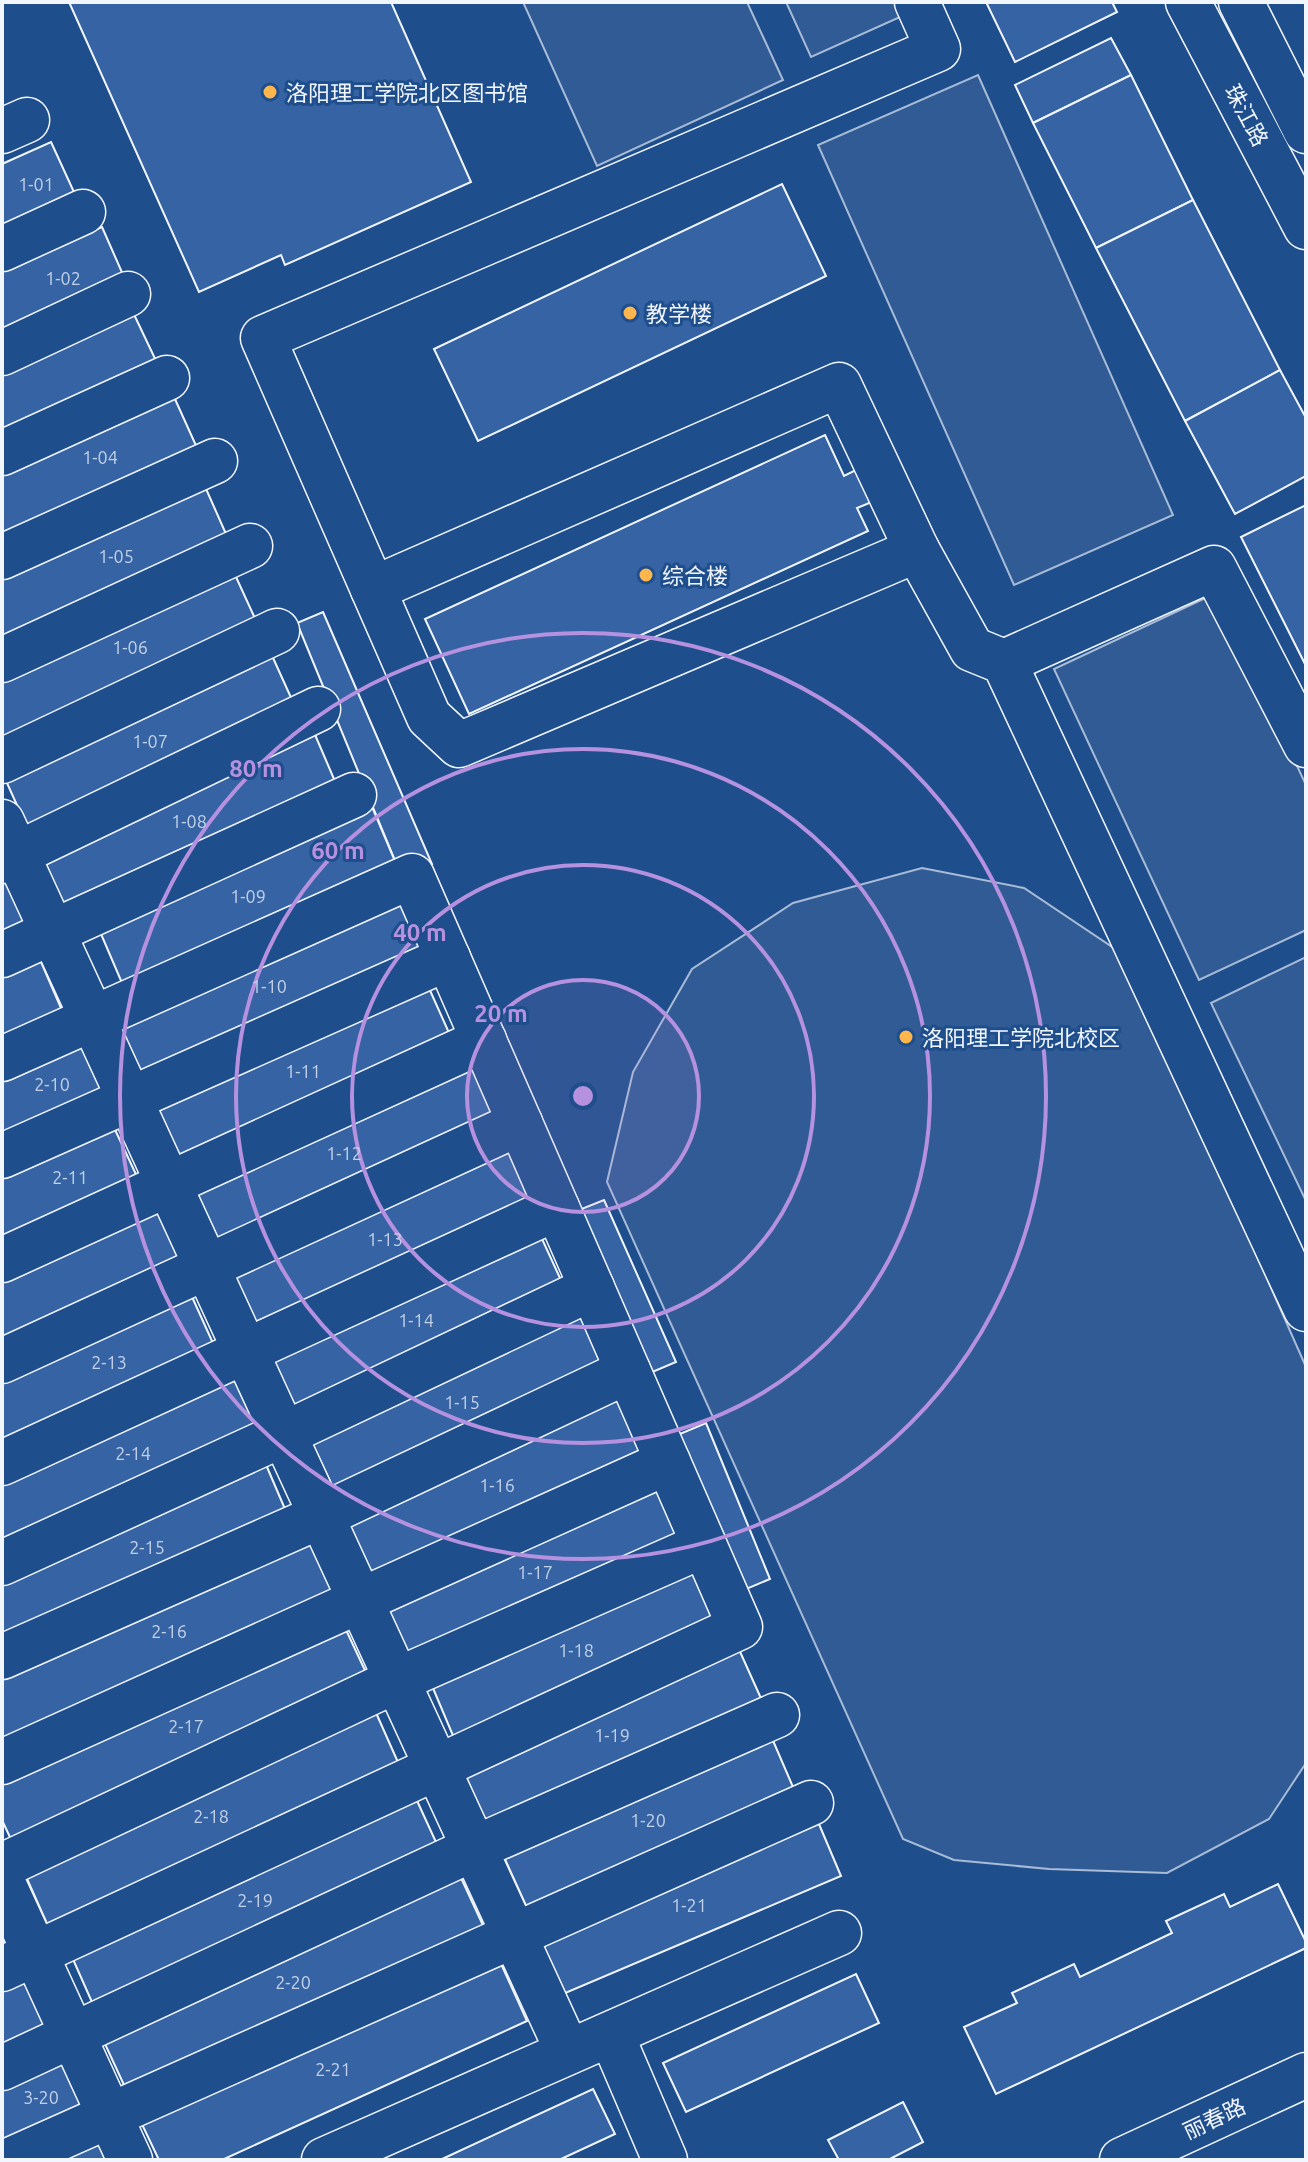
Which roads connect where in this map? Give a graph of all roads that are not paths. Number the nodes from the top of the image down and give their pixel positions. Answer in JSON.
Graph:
{"nodes":[{"id":1,"x":917,"y":2,"type":"edge"},
{"id":2,"x":1188,"y":2,"type":"edge"},
{"id":3,"x":1241,"y":2,"type":"edge"},
{"id":4,"x":1306,"y":131,"type":"edge"},
{"id":5,"x":83,"y":212,"type":"dead end"},
{"id":6,"x":1306,"y":227,"type":"edge"},
{"id":7,"x":2,"y":249,"type":"edge"},
{"id":8,"x":128,"y":294,"type":"dead end"},
{"id":9,"x":2,"y":353,"type":"edge"},
{"id":10,"x":167,"y":378,"type":"dead end"},
{"id":11,"x":2,"y":453,"type":"edge"},
{"id":12,"x":215,"y":461,"type":"dead end"},
{"id":13,"x":250,"y":546,"type":"dead end"},
{"id":14,"x":917,"y":550,"type":"junction"},
{"id":15,"x":2,"y":557,"type":"edge"},
{"id":16,"x":373,"y":589,"type":"junction"},
{"id":17,"x":277,"y":631,"type":"dead end"},
{"id":18,"x":2,"y":660,"type":"edge"},
{"id":19,"x":1004,"y":662,"type":"junction"},
{"id":20,"x":318,"y":709,"type":"dead end"},
{"id":21,"x":1306,"y":745,"type":"edge"},
{"id":22,"x":2,"y":761,"type":"edge"},
{"id":23,"x":354,"y":795,"type":"dead end"},
{"id":24,"x":7,"y":846,"type":"edge"},
{"id":25,"x":53,"y":932,"type":"junction"},
{"id":26,"x":2,"y":955,"type":"edge"},
{"id":27,"x":448,"y":958,"type":"junction"},
{"id":28,"x":92,"y":1018,"type":"junction"},
{"id":29,"x":484,"y":1040,"type":"junction"},
{"id":30,"x":2,"y":1059,"type":"edge"},
{"id":31,"x":129,"y":1097,"type":"junction"},
{"id":32,"x":520,"y":1123,"type":"junction"},
{"id":33,"x":2,"y":1156,"type":"edge"},
{"id":34,"x":168,"y":1183,"type":"junction"},
{"id":35,"x":557,"y":1208,"type":"junction"},
{"id":36,"x":2,"y":1260,"type":"edge"},
{"id":37,"x":207,"y":1266,"type":"junction"},
{"id":38,"x":592,"y":1288,"type":"junction"},
{"id":39,"x":1306,"y":1309,"type":"edge"},
{"id":40,"x":246,"y":1352,"type":"junction"},
{"id":41,"x":2,"y":1361,"type":"edge"},
{"id":42,"x":628,"y":1371,"type":"junction"},
{"id":43,"x":284,"y":1434,"type":"junction"},
{"id":44,"x":668,"y":1462,"type":"junction"},
{"id":45,"x":2,"y":1463,"type":"edge"},
{"id":46,"x":321,"y":1516,"type":"junction"},
{"id":47,"x":704,"y":1545,"type":"junction"},
{"id":48,"x":2,"y":1563,"type":"edge"},
{"id":49,"x":361,"y":1601,"type":"junction"},
{"id":50,"x":2,"y":1657,"type":"edge"},
{"id":51,"x":397,"y":1680,"type":"junction"},
{"id":52,"x":777,"y":1715,"type":"dead end"},
{"id":53,"x":2,"y":1762,"type":"edge"},
{"id":54,"x":437,"y":1768,"type":"junction"},
{"id":55,"x":811,"y":1803,"type":"dead end"},
{"id":56,"x":475,"y":1848,"type":"junction"},
{"id":57,"x":2,"y":1866,"type":"edge"},
{"id":58,"x":2,"y":1881,"type":"edge"},
{"id":59,"x":839,"y":1933,"type":"dead end"},
{"id":60,"x":515,"y":1935,"type":"junction"},
{"id":61,"x":19,"y":1962,"type":"edge"},
{"id":62,"x":611,"y":2034,"type":"junction"},
{"id":63,"x":73,"y":2037,"type":"junction"},
{"id":64,"x":568,"y":2052,"type":"junction"},
{"id":65,"x":2,"y":2068,"type":"edge"},
{"id":66,"x":1303,"y":2088,"type":"edge"},
{"id":67,"x":110,"y":2117,"type":"junction"},
{"id":68,"x":10,"y":2160,"type":"edge"},
{"id":69,"x":130,"y":2160,"type":"edge"},
{"id":70,"x":324,"y":2160,"type":"edge"},
{"id":71,"x":665,"y":2160,"type":"edge"},
{"id":72,"x":1122,"y":2160,"type":"edge"}],
"edges":[{"from":1,"to":16,"type":"street"},
{"from":2,"to":6,"type":"street","name":"珠江路"},
{"from":3,"to":4,"type":"street","name":"珠江路"},
{"from":5,"to":7,"type":"street"},
{"from":8,"to":9,"type":"street"},
{"from":10,"to":11,"type":"street"},
{"from":12,"to":15,"type":"street"},
{"from":13,"to":18,"type":"street"},
{"from":14,"to":16,"type":"street"},
{"from":14,"to":16,"type":"street"},
{"from":14,"to":19,"type":"street"},
{"from":17,"to":22,"type":"street"},
{"from":19,"to":21,"type":"street"},
{"from":19,"to":39,"type":"street"},
{"from":20,"to":24,"type":"street"},
{"from":23,"to":25,"type":"street"},
{"from":24,"to":25,"type":"street"},
{"from":25,"to":26,"type":"street"},
{"from":25,"to":28,"type":"street"},
{"from":27,"to":28,"type":"street"},
{"from":27,"to":29,"type":"street"},
{"from":27,"to":31,"type":"street"},
{"from":28,"to":30,"type":"street"},
{"from":28,"to":31,"type":"street"},
{"from":29,"to":32,"type":"street"},
{"from":29,"to":34,"type":"street"},
{"from":31,"to":33,"type":"street"},
{"from":31,"to":34,"type":"street"},
{"from":32,"to":35,"type":"street"},
{"from":32,"to":37,"type":"street"},
{"from":34,"to":36,"type":"street"},
{"from":34,"to":37,"type":"street"},
{"from":35,"to":38,"type":"street"},
{"from":35,"to":40,"type":"street"},
{"from":37,"to":40,"type":"street"},
{"from":37,"to":41,"type":"street"},
{"from":38,"to":42,"type":"street"},
{"from":38,"to":43,"type":"street"},
{"from":40,"to":43,"type":"street"},
{"from":40,"to":45,"type":"street"},
{"from":42,"to":44,"type":"street"},
{"from":42,"to":46,"type":"street"},
{"from":43,"to":46,"type":"street"},
{"from":43,"to":48,"type":"street"},
{"from":44,"to":47,"type":"street"},
{"from":44,"to":49,"type":"street"},
{"from":46,"to":49,"type":"street"},
{"from":46,"to":50,"type":"street"},
{"from":47,"to":51,"type":"street"},
{"from":47,"to":54,"type":"street"},
{"from":49,"to":51,"type":"street"},
{"from":49,"to":53,"type":"street"},
{"from":51,"to":54,"type":"street"},
{"from":51,"to":57,"type":"street"},
{"from":52,"to":56,"type":"street"},
{"from":54,"to":56,"type":"street"},
{"from":54,"to":61,"type":"street"},
{"from":55,"to":60,"type":"street"},
{"from":56,"to":60,"type":"street"},
{"from":56,"to":63,"type":"street"},
{"from":58,"to":61,"type":"street"},
{"from":59,"to":62,"type":"street"},
{"from":60,"to":64,"type":"street"},
{"from":60,"to":67,"type":"street"},
{"from":61,"to":63,"type":"street"},
{"from":62,"to":64,"type":"street"},
{"from":62,"to":71,"type":"street"},
{"from":63,"to":65,"type":"street"},
{"from":63,"to":67,"type":"street"},
{"from":64,"to":70,"type":"street"},
{"from":66,"to":72,"type":"street","name":"丽春路"},
{"from":67,"to":68,"type":"street"},
{"from":67,"to":69,"type":"street"}]}
